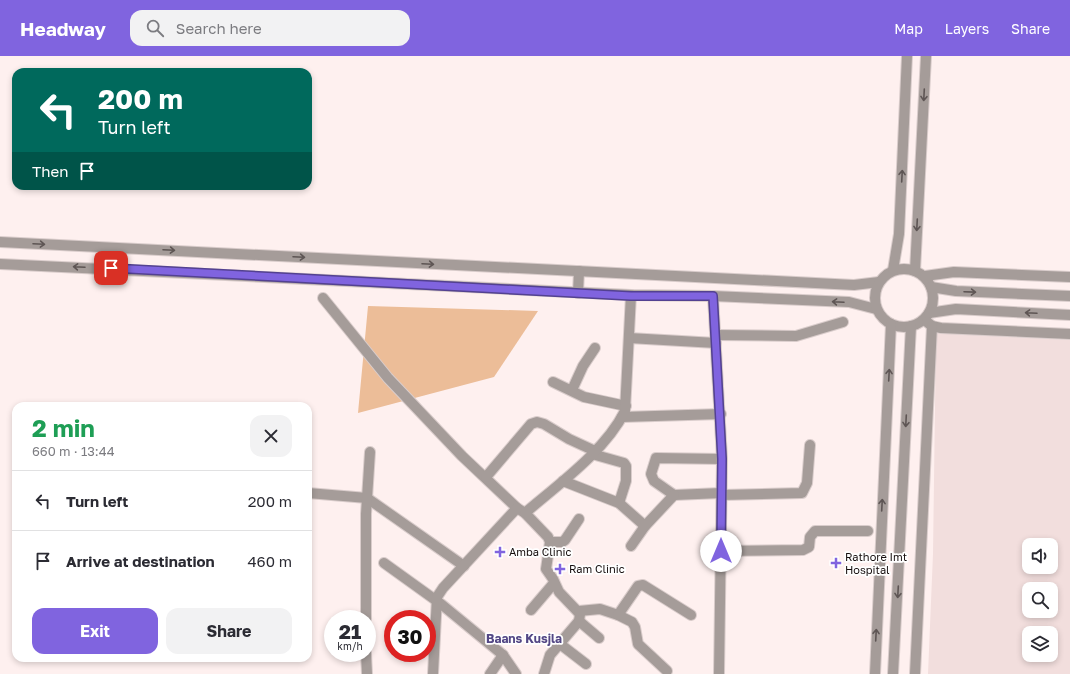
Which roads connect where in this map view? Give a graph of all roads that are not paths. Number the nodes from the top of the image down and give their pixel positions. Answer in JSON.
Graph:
{"nodes":[{"id":1,"x":907,"y":56,"type":"edge"},
{"id":2,"x":926,"y":56,"type":"edge"},
{"id":3,"x":0,"y":242,"type":"edge"},
{"id":4,"x":0,"y":264,"type":"edge"},
{"id":5,"x":893,"y":270,"type":"junction"},
{"id":6,"x":579,"y":271,"type":"junction"},
{"id":7,"x":920,"y":273,"type":"junction"},
{"id":8,"x":1070,"y":277,"type":"edge"},
{"id":9,"x":879,"y":282,"type":"junction"},
{"id":10,"x":931,"y":287,"type":"junction"},
{"id":11,"x":578,"y":293,"type":"junction"},
{"id":12,"x":631,"y":296,"type":"junction"},
{"id":13,"x":713,"y":296,"type":"junction"},
{"id":14,"x":1070,"y":296,"type":"edge"},
{"id":15,"x":323,"y":298,"type":"dead end"},
{"id":16,"x":876,"y":309,"type":"junction"},
{"id":17,"x":1070,"y":315,"type":"edge"},
{"id":18,"x":927,"y":316,"type":"junction"},
{"id":19,"x":843,"y":322,"type":"dead end"},
{"id":20,"x":891,"y":324,"type":"junction"},
{"id":21,"x":911,"y":326,"type":"junction"},
{"id":22,"x":932,"y":326,"type":"junction"},
{"id":23,"x":1070,"y":334,"type":"edge"},
{"id":24,"x":629,"y":338,"type":"junction"},
{"id":25,"x":716,"y":339,"type":"junction"},
{"id":26,"x":596,"y":348,"type":"dead end"},
{"id":27,"x":553,"y":382,"type":"dead end"},
{"id":28,"x":572,"y":390,"type":"junction"},
{"id":29,"x":626,"y":406,"type":"junction"},
{"id":30,"x":721,"y":414,"type":"junction"},
{"id":31,"x":622,"y":417,"type":"junction"},
{"id":32,"x":810,"y":445,"type":"dead end"},
{"id":33,"x":370,"y":452,"type":"dead end"},
{"id":34,"x":593,"y":452,"type":"junction"},
{"id":35,"x":722,"y":459,"type":"junction"},
{"id":36,"x":486,"y":478,"type":"junction"},
{"id":37,"x":563,"y":481,"type":"junction"},
{"id":38,"x":312,"y":493,"type":"edge"},
{"id":39,"x":721,"y":494,"type":"junction"},
{"id":40,"x":674,"y":495,"type":"junction"},
{"id":41,"x":367,"y":498,"type":"junction"},
{"id":42,"x":619,"y":503,"type":"junction"},
{"id":43,"x":521,"y":510,"type":"junction"},
{"id":44,"x":579,"y":519,"type":"dead end"},
{"id":45,"x":645,"y":526,"type":"junction"},
{"id":46,"x":868,"y":531,"type":"dead end"},
{"id":47,"x":550,"y":542,"type":"junction"},
{"id":48,"x":631,"y":546,"type":"dead end"},
{"id":49,"x":721,"y":551,"type":"junction"},
{"id":50,"x":384,"y":562,"type":"dead end"},
{"id":51,"x":464,"y":566,"type":"junction"},
{"id":52,"x":554,"y":583,"type":"junction"},
{"id":53,"x":436,"y":601,"type":"junction"},
{"id":54,"x":366,"y":610,"type":"edge"},
{"id":55,"x":531,"y":610,"type":"dead end"},
{"id":56,"x":618,"y":615,"type":"junction"},
{"id":57,"x":691,"y":615,"type":"dead end"},
{"id":58,"x":579,"y":616,"type":"junction"},
{"id":59,"x":599,"y":638,"type":"dead end"},
{"id":60,"x":560,"y":644,"type":"junction"},
{"id":61,"x":503,"y":655,"type":"junction"},
{"id":62,"x":366,"y":662,"type":"edge"},
{"id":63,"x":586,"y":664,"type":"dead end"},
{"id":64,"x":667,"y":671,"type":"dead end"},
{"id":65,"x":367,"y":674,"type":"edge"},
{"id":66,"x":433,"y":674,"type":"edge"},
{"id":67,"x":490,"y":674,"type":"edge"},
{"id":68,"x":516,"y":674,"type":"edge"},
{"id":69,"x":544,"y":674,"type":"edge"},
{"id":70,"x":719,"y":674,"type":"edge"},
{"id":71,"x":874,"y":674,"type":"edge"},
{"id":72,"x":893,"y":674,"type":"edge"},
{"id":73,"x":915,"y":674,"type":"edge"}],
"edges":[{"from":5,"to":1,"type":"street","one_way":true},
{"from":2,"to":7,"type":"street","one_way":true},
{"from":3,"to":6,"type":"street","one_way":true},
{"from":11,"to":4,"type":"street","one_way":true},
{"from":5,"to":7,"type":"street"},
{"from":5,"to":9,"type":"street"},
{"from":6,"to":9,"type":"street"},
{"from":6,"to":11,"type":"street"},
{"from":7,"to":8,"type":"street"},
{"from":7,"to":10,"type":"street"},
{"from":9,"to":16,"type":"street"},
{"from":10,"to":14,"type":"street","one_way":true},
{"from":10,"to":18,"type":"street"},
{"from":11,"to":12,"type":"street"},
{"from":12,"to":13,"type":"street"},
{"from":12,"to":24,"type":"street"},
{"from":16,"to":13,"type":"street","one_way":true},
{"from":13,"to":25,"type":"street"},
{"from":15,"to":36,"type":"street"},
{"from":16,"to":20,"type":"street"},
{"from":17,"to":18,"type":"street","one_way":true},
{"from":18,"to":21,"type":"street"},
{"from":18,"to":22,"type":"street"},
{"from":19,"to":25,"type":"street"},
{"from":20,"to":21,"type":"street"},
{"from":71,"to":20,"type":"street","one_way":true},
{"from":21,"to":72,"type":"street","one_way":true},
{"from":22,"to":23,"type":"street"},
{"from":22,"to":73,"type":"street"},
{"from":24,"to":25,"type":"street"},
{"from":24,"to":29,"type":"street"},
{"from":25,"to":30,"type":"street"},
{"from":26,"to":28,"type":"street"},
{"from":27,"to":28,"type":"street"},
{"from":28,"to":29,"type":"street"},
{"from":29,"to":31,"type":"street"},
{"from":30,"to":31,"type":"street"},
{"from":30,"to":35,"type":"street"},
{"from":31,"to":34,"type":"street"},
{"from":32,"to":39,"type":"street"},
{"from":33,"to":41,"type":"street"},
{"from":34,"to":36,"type":"street"},
{"from":34,"to":37,"type":"street"},
{"from":34,"to":42,"type":"street"},
{"from":35,"to":39,"type":"street"},
{"from":35,"to":40,"type":"street"},
{"from":36,"to":43,"type":"street"},
{"from":37,"to":42,"type":"street"},
{"from":37,"to":43,"type":"street"},
{"from":38,"to":41,"type":"street"},
{"from":39,"to":40,"type":"street"},
{"from":39,"to":49,"type":"street"},
{"from":40,"to":45,"type":"street"},
{"from":41,"to":51,"type":"street"},
{"from":41,"to":54,"type":"street"},
{"from":42,"to":45,"type":"street"},
{"from":43,"to":47,"type":"street"},
{"from":43,"to":51,"type":"street"},
{"from":44,"to":47,"type":"street"},
{"from":45,"to":48,"type":"street"},
{"from":46,"to":49,"type":"street"},
{"from":47,"to":52,"type":"street"},
{"from":49,"to":70,"type":"street"},
{"from":50,"to":53,"type":"street"},
{"from":51,"to":53,"type":"street"},
{"from":52,"to":55,"type":"street"},
{"from":52,"to":58,"type":"street"},
{"from":53,"to":61,"type":"street"},
{"from":53,"to":66,"type":"street"},
{"from":56,"to":57,"type":"street"},
{"from":56,"to":58,"type":"street"},
{"from":56,"to":64,"type":"street"},
{"from":58,"to":59,"type":"street"},
{"from":58,"to":60,"type":"street"},
{"from":60,"to":63,"type":"street"},
{"from":60,"to":69,"type":"street"},
{"from":61,"to":67,"type":"street"},
{"from":61,"to":68,"type":"street"},
{"from":62,"to":65,"type":"street"}]}
